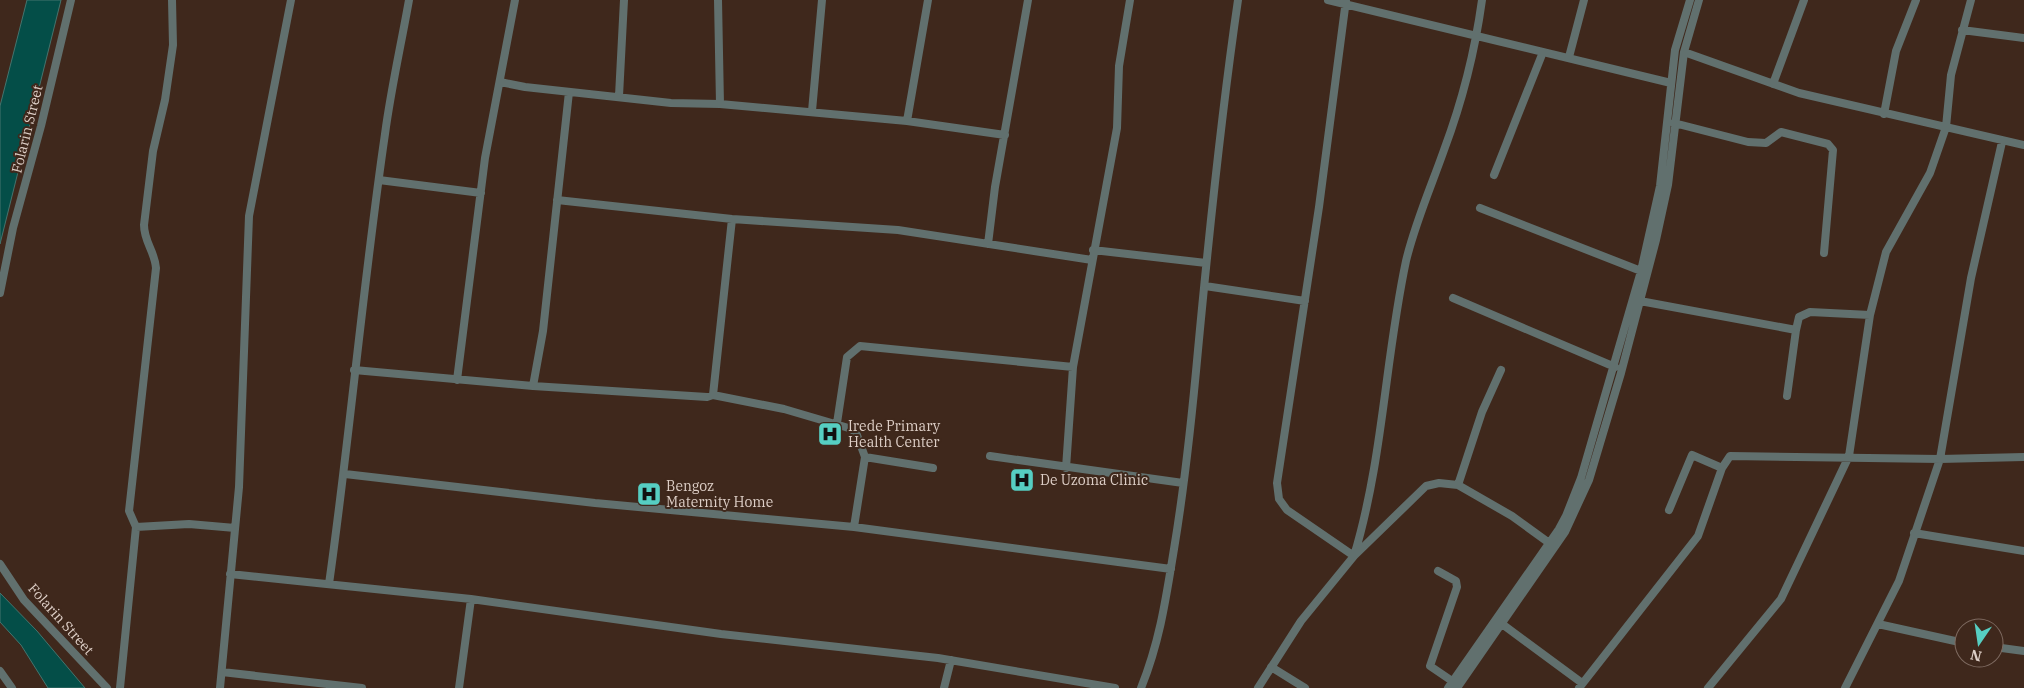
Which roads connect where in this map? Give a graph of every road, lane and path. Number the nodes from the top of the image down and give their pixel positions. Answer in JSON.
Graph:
{"nodes":[{"id":1,"x":71,"y":0,"type":"edge"},
{"id":2,"x":172,"y":0,"type":"edge"},
{"id":3,"x":291,"y":0,"type":"edge"},
{"id":4,"x":409,"y":0,"type":"edge"},
{"id":5,"x":515,"y":0,"type":"edge"},
{"id":6,"x":624,"y":0,"type":"edge"},
{"id":7,"x":718,"y":0,"type":"edge"},
{"id":8,"x":822,"y":0,"type":"edge"},
{"id":9,"x":928,"y":0,"type":"edge"},
{"id":10,"x":1028,"y":0,"type":"edge"},
{"id":11,"x":1130,"y":0,"type":"edge"},
{"id":12,"x":1238,"y":0,"type":"edge"},
{"id":13,"x":1328,"y":0,"type":"edge"},
{"id":14,"x":1482,"y":0,"type":"edge"},
{"id":15,"x":1584,"y":0,"type":"edge"},
{"id":16,"x":1690,"y":0,"type":"edge"},
{"id":17,"x":1699,"y":0,"type":"edge"},
{"id":18,"x":1804,"y":0,"type":"edge"},
{"id":19,"x":1916,"y":0,"type":"edge"},
{"id":20,"x":1970,"y":0,"type":"edge"},
{"id":21,"x":1346,"y":2,"type":"edge"},
{"id":22,"x":1962,"y":30,"type":"junction"},
{"id":23,"x":1477,"y":35,"type":"junction"},
{"id":24,"x":2024,"y":38,"type":"edge"},
{"id":25,"x":1543,"y":52,"type":"junction"},
{"id":26,"x":1684,"y":52,"type":"junction"},
{"id":27,"x":1569,"y":57,"type":"junction"},
{"id":28,"x":500,"y":82,"type":"junction"},
{"id":29,"x":1671,"y":83,"type":"junction"},
{"id":30,"x":1773,"y":84,"type":"junction"},
{"id":31,"x":569,"y":92,"type":"junction"},
{"id":32,"x":619,"y":96,"type":"junction"},
{"id":33,"x":720,"y":104,"type":"junction"},
{"id":34,"x":812,"y":112,"type":"junction"},
{"id":35,"x":1884,"y":114,"type":"junction"},
{"id":36,"x":907,"y":121,"type":"junction"},
{"id":37,"x":1674,"y":123,"type":"junction"},
{"id":38,"x":1946,"y":127,"type":"junction"},
{"id":39,"x":1005,"y":135,"type":"junction"},
{"id":40,"x":2002,"y":142,"type":"junction"},
{"id":41,"x":2024,"y":145,"type":"edge"},
{"id":42,"x":1494,"y":175,"type":"dead end"},
{"id":43,"x":379,"y":180,"type":"junction"},
{"id":44,"x":481,"y":193,"type":"junction"},
{"id":45,"x":557,"y":200,"type":"junction"},
{"id":46,"x":1480,"y":208,"type":"dead end"},
{"id":47,"x":732,"y":219,"type":"junction"},
{"id":48,"x":988,"y":244,"type":"junction"},
{"id":49,"x":1093,"y":250,"type":"junction"},
{"id":50,"x":1824,"y":253,"type":"dead end"},
{"id":51,"x":1092,"y":260,"type":"junction"},
{"id":52,"x":1206,"y":263,"type":"junction"},
{"id":53,"x":1641,"y":271,"type":"junction"},
{"id":54,"x":1205,"y":286,"type":"junction"},
{"id":55,"x":0,"y":292,"type":"edge"},
{"id":56,"x":1453,"y":298,"type":"dead end"},
{"id":57,"x":1305,"y":301,"type":"junction"},
{"id":58,"x":1640,"y":301,"type":"junction"},
{"id":59,"x":1870,"y":315,"type":"junction"},
{"id":60,"x":1796,"y":330,"type":"junction"},
{"id":61,"x":1073,"y":367,"type":"junction"},
{"id":62,"x":1614,"y":367,"type":"junction"},
{"id":63,"x":354,"y":370,"type":"junction"},
{"id":64,"x":1501,"y":370,"type":"dead end"},
{"id":65,"x":457,"y":380,"type":"junction"},
{"id":66,"x":533,"y":386,"type":"junction"},
{"id":67,"x":713,"y":395,"type":"junction"},
{"id":68,"x":1787,"y":396,"type":"dead end"},
{"id":69,"x":837,"y":423,"type":"junction"},
{"id":70,"x":990,"y":456,"type":"dead end"},
{"id":71,"x":1849,"y":456,"type":"junction"},
{"id":72,"x":865,"y":457,"type":"junction"},
{"id":73,"x":2024,"y":457,"type":"edge"},
{"id":74,"x":1940,"y":459,"type":"junction"},
{"id":75,"x":933,"y":468,"type":"dead end"},
{"id":76,"x":1066,"y":468,"type":"junction"},
{"id":77,"x":1722,"y":468,"type":"junction"},
{"id":78,"x":345,"y":474,"type":"junction"},
{"id":79,"x":1184,"y":483,"type":"junction"},
{"id":80,"x":1458,"y":485,"type":"junction"},
{"id":81,"x":1669,"y":510,"type":"dead end"},
{"id":82,"x":136,"y":527,"type":"junction"},
{"id":83,"x":854,"y":527,"type":"junction"},
{"id":84,"x":235,"y":528,"type":"junction"},
{"id":85,"x":1914,"y":533,"type":"junction"},
{"id":86,"x":1552,"y":544,"type":"junction"},
{"id":87,"x":2024,"y":551,"type":"edge"},
{"id":88,"x":1354,"y":556,"type":"junction"},
{"id":89,"x":0,"y":564,"type":"edge"},
{"id":90,"x":1171,"y":569,"type":"junction"},
{"id":91,"x":1438,"y":571,"type":"dead end"},
{"id":92,"x":230,"y":574,"type":"junction"},
{"id":93,"x":329,"y":584,"type":"junction"},
{"id":94,"x":470,"y":599,"type":"junction"},
{"id":95,"x":1500,"y":622,"type":"junction"},
{"id":96,"x":1878,"y":624,"type":"junction"},
{"id":97,"x":1954,"y":642,"type":"edge"},
{"id":98,"x":2004,"y":648,"type":"edge"},
{"id":99,"x":2024,"y":651,"type":"edge"},
{"id":100,"x":951,"y":660,"type":"junction"},
{"id":101,"x":1271,"y":667,"type":"junction"},
{"id":102,"x":0,"y":671,"type":"edge"},
{"id":103,"x":222,"y":672,"type":"junction"},
{"id":104,"x":7,"y":683,"type":"edge"},
{"id":105,"x":1454,"y":686,"type":"edge"},
{"id":106,"x":1581,"y":686,"type":"edge"},
{"id":107,"x":106,"y":688,"type":"edge"},
{"id":108,"x":120,"y":688,"type":"edge"},
{"id":109,"x":220,"y":688,"type":"edge"},
{"id":110,"x":362,"y":688,"type":"edge"},
{"id":111,"x":459,"y":688,"type":"edge"},
{"id":112,"x":944,"y":688,"type":"edge"},
{"id":113,"x":1115,"y":688,"type":"edge"},
{"id":114,"x":1141,"y":688,"type":"edge"},
{"id":115,"x":1258,"y":688,"type":"edge"},
{"id":116,"x":1305,"y":688,"type":"edge"},
{"id":117,"x":1708,"y":688,"type":"edge"},
{"id":118,"x":1845,"y":688,"type":"edge"}],
"edges":[{"from":1,"to":55,"type":"street","name":"Folarin Street"},
{"from":2,"to":82,"type":"street"},
{"from":3,"to":84,"type":"street"},
{"from":4,"to":43,"type":"street"},
{"from":5,"to":28,"type":"street"},
{"from":6,"to":32,"type":"street"},
{"from":7,"to":33,"type":"street"},
{"from":8,"to":34,"type":"street"},
{"from":9,"to":36,"type":"street"},
{"from":10,"to":39,"type":"street"},
{"from":11,"to":49,"type":"street"},
{"from":12,"to":52,"type":"street"},
{"from":13,"to":21,"type":"street"},
{"from":14,"to":23,"type":"street"},
{"from":15,"to":27,"type":"street"},
{"from":16,"to":29,"type":"street"},
{"from":17,"to":26,"type":"street"},
{"from":18,"to":30,"type":"street"},
{"from":19,"to":35,"type":"street"},
{"from":20,"to":22,"type":"street"},
{"from":21,"to":23,"type":"street"},
{"from":21,"to":57,"type":"street"},
{"from":22,"to":24,"type":"street"},
{"from":22,"to":38,"type":"street"},
{"from":23,"to":25,"type":"street"},
{"from":23,"to":88,"type":"street"},
{"from":25,"to":27,"type":"street"},
{"from":25,"to":42,"type":"street"},
{"from":26,"to":30,"type":"street"},
{"from":26,"to":37,"type":"street"},
{"from":27,"to":29,"type":"street"},
{"from":28,"to":31,"type":"street"},
{"from":28,"to":44,"type":"street"},
{"from":29,"to":53,"type":"street"},
{"from":30,"to":35,"type":"street"},
{"from":31,"to":32,"type":"street"},
{"from":31,"to":45,"type":"street"},
{"from":32,"to":33,"type":"street"},
{"from":33,"to":34,"type":"street"},
{"from":34,"to":36,"type":"street"},
{"from":35,"to":38,"type":"street"},
{"from":36,"to":39,"type":"street"},
{"from":37,"to":50,"type":"street"},
{"from":37,"to":58,"type":"street"},
{"from":38,"to":40,"type":"street"},
{"from":38,"to":59,"type":"street"},
{"from":39,"to":48,"type":"street"},
{"from":40,"to":41,"type":"street"},
{"from":40,"to":74,"type":"street"},
{"from":43,"to":44,"type":"street"},
{"from":43,"to":63,"type":"street"},
{"from":44,"to":65,"type":"street"},
{"from":45,"to":47,"type":"street"},
{"from":45,"to":66,"type":"street"},
{"from":46,"to":53,"type":"street"},
{"from":47,"to":48,"type":"street"},
{"from":47,"to":67,"type":"street"},
{"from":48,"to":51,"type":"street"},
{"from":49,"to":51,"type":"street"},
{"from":49,"to":52,"type":"street"},
{"from":51,"to":61,"type":"street"},
{"from":52,"to":54,"type":"street"},
{"from":53,"to":62,"type":"street"},
{"from":54,"to":57,"type":"street"},
{"from":54,"to":79,"type":"street"},
{"from":56,"to":62,"type":"street"},
{"from":57,"to":88,"type":"street"},
{"from":58,"to":60,"type":"street"},
{"from":58,"to":86,"type":"street"},
{"from":59,"to":60,"type":"street"},
{"from":59,"to":71,"type":"street"},
{"from":60,"to":68,"type":"street"},
{"from":61,"to":69,"type":"street"},
{"from":61,"to":76,"type":"street"},
{"from":62,"to":86,"type":"street"},
{"from":63,"to":65,"type":"street"},
{"from":63,"to":78,"type":"street"},
{"from":64,"to":80,"type":"street"},
{"from":65,"to":66,"type":"street"},
{"from":66,"to":67,"type":"street"},
{"from":67,"to":69,"type":"street"},
{"from":69,"to":72,"type":"street"},
{"from":70,"to":76,"type":"street"},
{"from":71,"to":74,"type":"street"},
{"from":71,"to":77,"type":"street"},
{"from":71,"to":117,"type":"street"},
{"from":72,"to":75,"type":"street"},
{"from":72,"to":83,"type":"street"},
{"from":73,"to":74,"type":"street"},
{"from":74,"to":85,"type":"street"},
{"from":76,"to":79,"type":"street"},
{"from":77,"to":81,"type":"street"},
{"from":77,"to":106,"type":"street"},
{"from":78,"to":83,"type":"street"},
{"from":78,"to":93,"type":"street"},
{"from":79,"to":90,"type":"street"},
{"from":80,"to":86,"type":"street"},
{"from":80,"to":88,"type":"street"},
{"from":82,"to":84,"type":"street"},
{"from":82,"to":108,"type":"street"},
{"from":83,"to":90,"type":"street"},
{"from":84,"to":92,"type":"street"},
{"from":85,"to":87,"type":"street"},
{"from":85,"to":96,"type":"street"},
{"from":86,"to":95,"type":"street"},
{"from":88,"to":101,"type":"street"},
{"from":89,"to":107,"type":"street","name":"Folarin Street"},
{"from":90,"to":114,"type":"street"},
{"from":91,"to":105,"type":"street"},
{"from":92,"to":93,"type":"street"},
{"from":92,"to":103,"type":"street"},
{"from":93,"to":94,"type":"street"},
{"from":94,"to":100,"type":"street"},
{"from":94,"to":111,"type":"street"},
{"from":95,"to":105,"type":"street"},
{"from":95,"to":106,"type":"street"},
{"from":96,"to":97,"type":"street"},
{"from":96,"to":118,"type":"street"},
{"from":98,"to":99,"type":"street"},
{"from":100,"to":112,"type":"street"},
{"from":100,"to":113,"type":"street"},
{"from":101,"to":115,"type":"street"},
{"from":101,"to":116,"type":"street"},
{"from":102,"to":104,"type":"street"},
{"from":103,"to":109,"type":"street"},
{"from":103,"to":110,"type":"street"}]}
